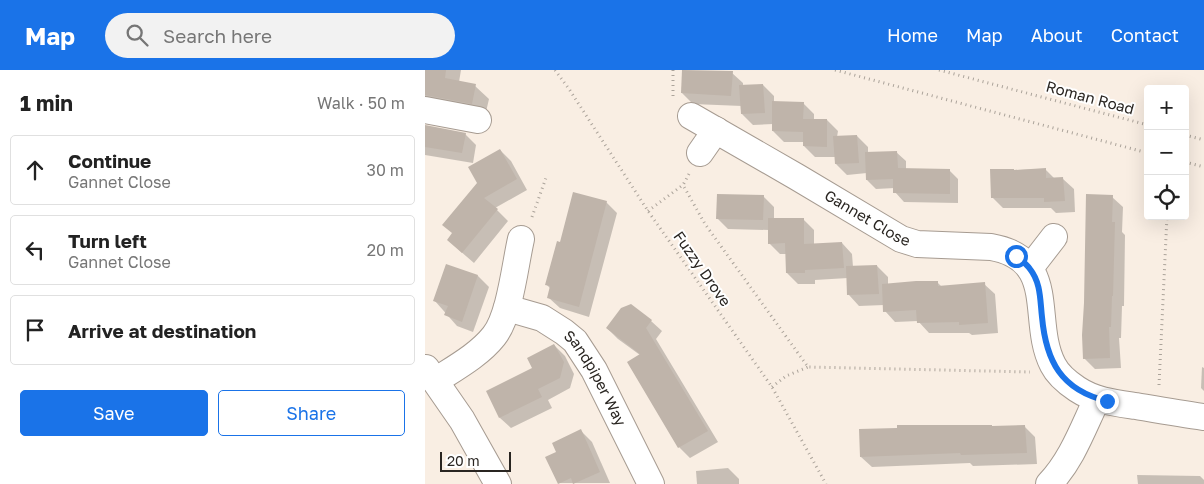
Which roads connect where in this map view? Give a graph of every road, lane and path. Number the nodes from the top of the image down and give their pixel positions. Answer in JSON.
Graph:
{"nodes":[{"id":1,"x":555,"y":70,"type":"edge"},
{"id":2,"x":835,"y":70,"type":"edge"},
{"id":3,"x":939,"y":70,"type":"edge"},
{"id":4,"x":425,"y":110,"type":"edge"},
{"id":5,"x":691,"y":116,"type":"dead end"},
{"id":6,"x":478,"y":120,"type":"dead end"},
{"id":7,"x":1144,"y":124,"type":"edge"},
{"id":8,"x":717,"y":130,"type":"junction"},
{"id":9,"x":1189,"y":136,"type":"edge"},
{"id":10,"x":1204,"y":140,"type":"edge"},
{"id":11,"x":1144,"y":152,"type":"edge"},
{"id":12,"x":700,"y":153,"type":"joint"},
{"id":13,"x":1189,"y":163,"type":"edge"},
{"id":14,"x":1204,"y":167,"type":"edge"},
{"id":15,"x":547,"y":175,"type":"dead end"},
{"id":16,"x":683,"y":185,"type":"junction"},
{"id":17,"x":648,"y":211,"type":"junction"},
{"id":18,"x":1167,"y":220,"type":"edge"},
{"id":19,"x":1054,"y":237,"type":"dead end"},
{"id":20,"x":521,"y":239,"type":"joint"},
{"id":21,"x":1030,"y":268,"type":"junction"},
{"id":22,"x":507,"y":308,"type":"junction"},
{"id":23,"x":808,"y":367,"type":"junction"},
{"id":24,"x":1058,"y":372,"type":"junction"},
{"id":25,"x":430,"y":374,"type":"edge"},
{"id":26,"x":772,"y":388,"type":"junction"},
{"id":27,"x":1097,"y":399,"type":"junction"},
{"id":28,"x":1158,"y":410,"type":"junction"},
{"id":29,"x":1204,"y":417,"type":"edge"},
{"id":30,"x":498,"y":484,"type":"edge"},
{"id":31,"x":651,"y":484,"type":"edge"},
{"id":32,"x":826,"y":484,"type":"edge"},
{"id":33,"x":1049,"y":484,"type":"edge"}],
"edges":[{"from":1,"to":17,"type":"path","name":"Fuzzy Drove"},
{"from":2,"to":11,"type":"path"},
{"from":3,"to":7,"type":"path","name":"Roman Road"},
{"from":4,"to":6,"type":"street"},
{"from":5,"to":8,"type":"street","name":"Gannet Close"},
{"from":8,"to":12,"type":"street"},
{"from":8,"to":21,"type":"street","name":"Gannet Close"},
{"from":9,"to":10,"type":"path"},
{"from":12,"to":16,"type":"path"},
{"from":13,"to":14,"type":"path"},
{"from":15,"to":20,"type":"path"},
{"from":16,"to":17,"type":"path"},
{"from":16,"to":23,"type":"path"},
{"from":17,"to":26,"type":"path","name":"Fuzzy Drove"},
{"from":18,"to":28,"type":"path"},
{"from":19,"to":21,"type":"street"},
{"from":20,"to":22,"type":"street"},
{"from":21,"to":24,"type":"street"},
{"from":22,"to":25,"type":"street"},
{"from":22,"to":31,"type":"street","name":"Sandpiper Way"},
{"from":23,"to":24,"type":"path"},
{"from":23,"to":26,"type":"path"},
{"from":24,"to":27,"type":"street"},
{"from":25,"to":30,"type":"street"},
{"from":26,"to":32,"type":"path","name":"Fuzzy Drove"},
{"from":27,"to":28,"type":"street"},
{"from":27,"to":33,"type":"street"},
{"from":28,"to":29,"type":"street"}]}
